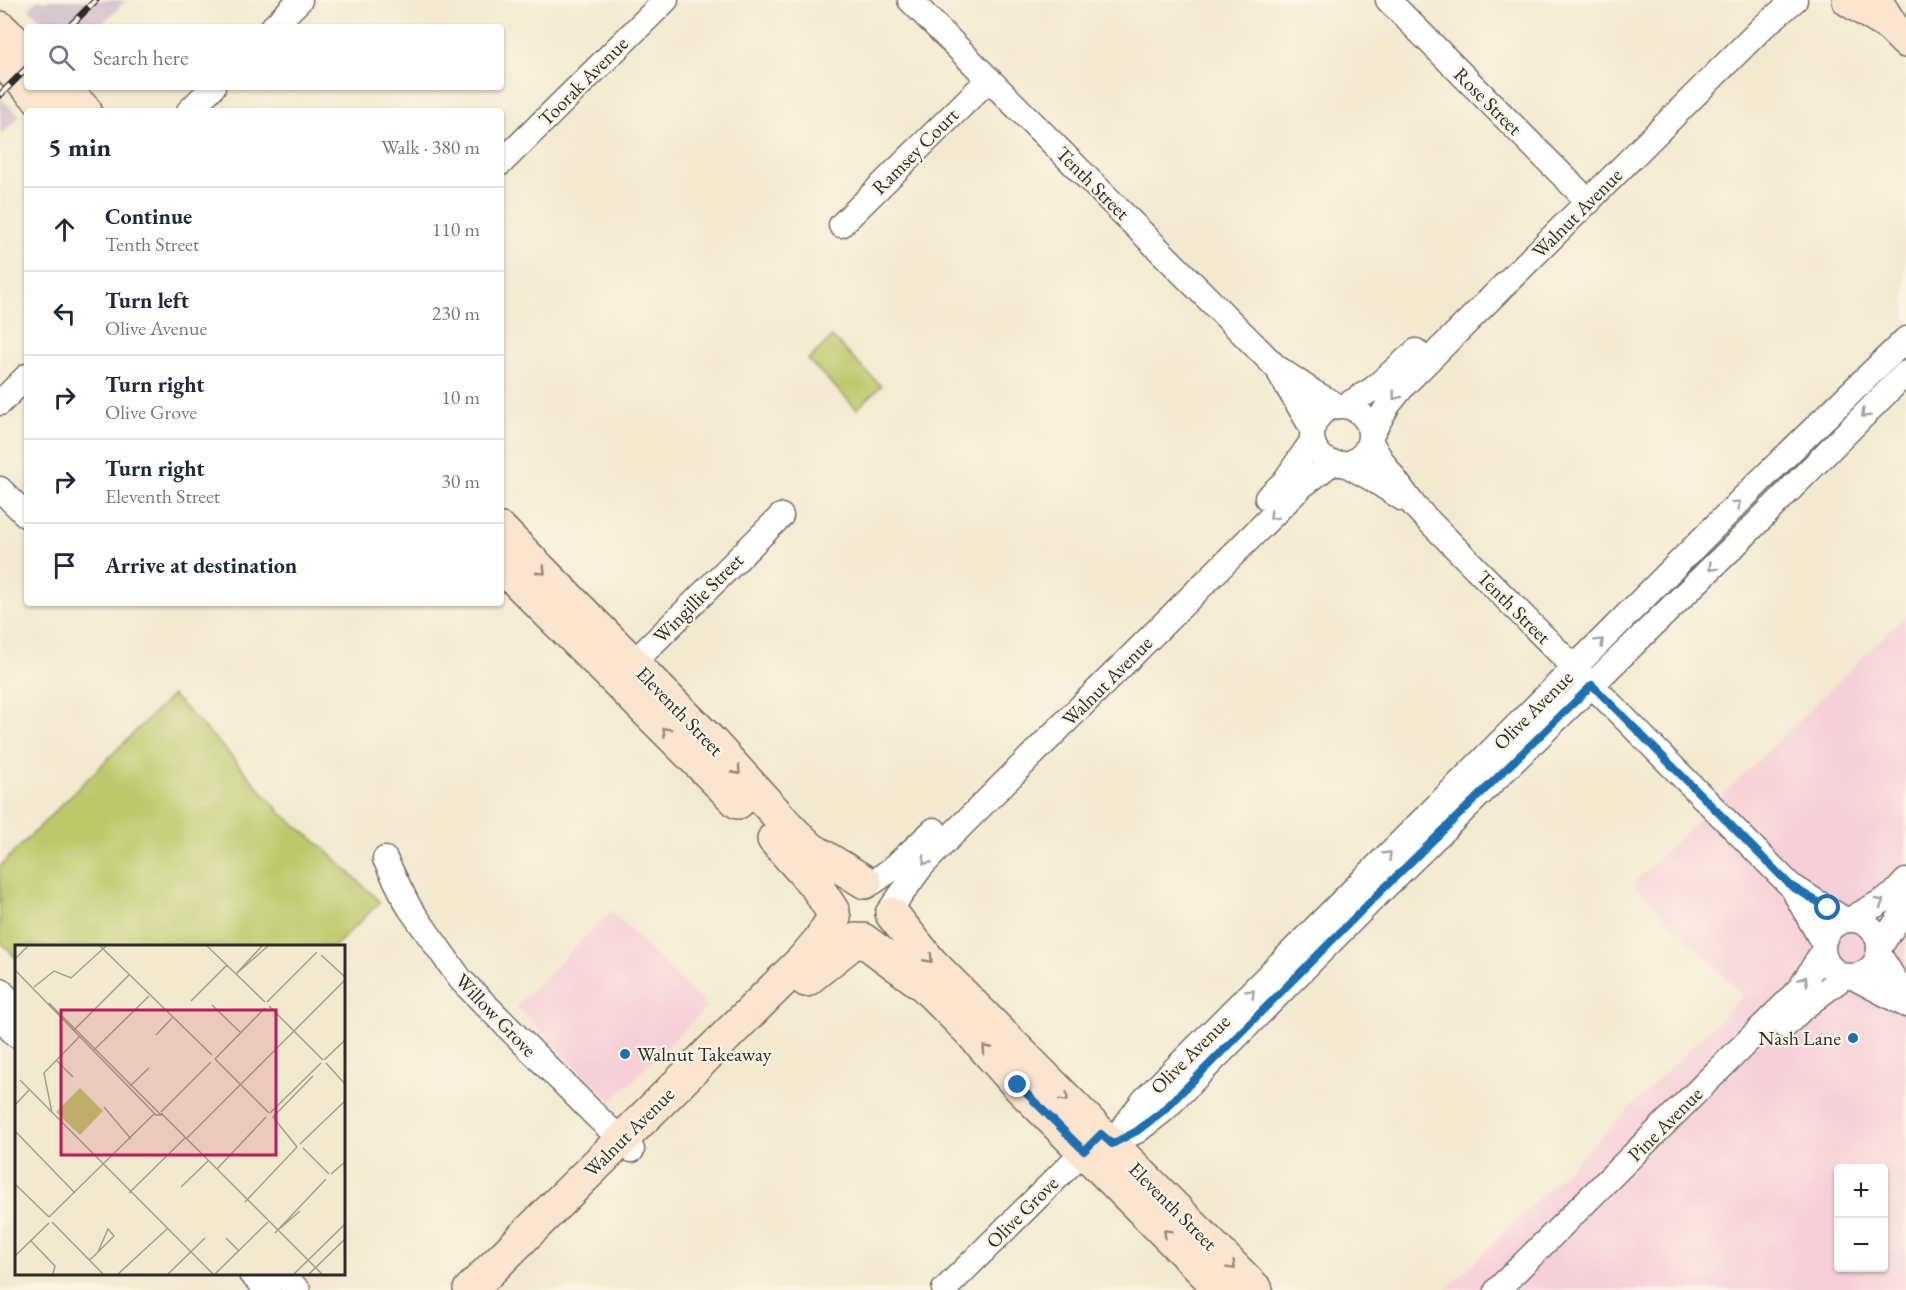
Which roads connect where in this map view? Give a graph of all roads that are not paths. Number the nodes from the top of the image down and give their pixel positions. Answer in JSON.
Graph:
{"nodes":[{"id":1,"x":300,"y":0,"type":"edge"},
{"id":2,"x":666,"y":0,"type":"edge"},
{"id":3,"x":910,"y":0,"type":"edge"},
{"id":4,"x":1388,"y":0,"type":"edge"},
{"id":5,"x":1767,"y":0,"type":"edge"},
{"id":6,"x":1795,"y":0,"type":"edge"},
{"id":7,"x":1849,"y":0,"type":"edge"},
{"id":8,"x":1875,"y":0,"type":"edge"},
{"id":9,"x":276,"y":24,"type":"edge"},
{"id":10,"x":0,"y":28,"type":"edge"},
{"id":11,"x":1899,"y":34,"type":"edge"},
{"id":12,"x":24,"y":50,"type":"edge"},
{"id":13,"x":0,"y":59,"type":"edge"},
{"id":14,"x":989,"y":79,"type":"junction"},
{"id":15,"x":24,"y":84,"type":"edge"},
{"id":16,"x":30,"y":90,"type":"edge"},
{"id":17,"x":64,"y":90,"type":"edge"},
{"id":18,"x":210,"y":90,"type":"edge"},
{"id":19,"x":48,"y":108,"type":"edge"},
{"id":20,"x":82,"y":108,"type":"edge"},
{"id":21,"x":192,"y":108,"type":"edge"},
{"id":22,"x":504,"y":160,"type":"edge"},
{"id":23,"x":1583,"y":196,"type":"junction"},
{"id":24,"x":841,"y":225,"type":"dead end"},
{"id":25,"x":1906,"y":339,"type":"edge"},
{"id":26,"x":1276,"y":367,"type":"junction"},
{"id":27,"x":1906,"y":373,"type":"edge"},
{"id":28,"x":24,"y":379,"type":"edge"},
{"id":29,"x":0,"y":403,"type":"edge"},
{"id":30,"x":1341,"y":406,"type":"junction"},
{"id":31,"x":1312,"y":435,"type":"junction"},
{"id":32,"x":1370,"y":438,"type":"junction"},
{"id":33,"x":1338,"y":463,"type":"junction"},
{"id":34,"x":0,"y":489,"type":"edge"},
{"id":35,"x":1415,"y":507,"type":"junction"},
{"id":36,"x":24,"y":513,"type":"edge"},
{"id":37,"x":781,"y":516,"type":"dead end"},
{"id":38,"x":504,"y":533,"type":"edge"},
{"id":39,"x":504,"y":568,"type":"edge"},
{"id":40,"x":1574,"y":668,"type":"junction"},
{"id":41,"x":624,"y":672,"type":"junction"},
{"id":42,"x":1592,"y":685,"type":"junction"},
{"id":43,"x":385,"y":859,"type":"dead end"},
{"id":44,"x":1906,"y":881,"type":"edge"},
{"id":45,"x":1791,"y":886,"type":"junction"},
{"id":46,"x":880,"y":896,"type":"junction"},
{"id":47,"x":1906,"y":908,"type":"edge"},
{"id":48,"x":1848,"y":920,"type":"junction"},
{"id":49,"x":846,"y":928,"type":"junction"},
{"id":50,"x":1823,"y":947,"type":"junction"},
{"id":51,"x":1879,"y":951,"type":"junction"},
{"id":52,"x":1848,"y":976,"type":"junction"},
{"id":53,"x":0,"y":990,"type":"edge"},
{"id":54,"x":1906,"y":998,"type":"edge"},
{"id":55,"x":1906,"y":1005,"type":"edge"},
{"id":56,"x":15,"y":1006,"type":"edge"},
{"id":57,"x":0,"y":1017,"type":"edge"},
{"id":58,"x":15,"y":1034,"type":"edge"},
{"id":59,"x":1099,"y":1143,"type":"junction"},
{"id":60,"x":627,"y":1145,"type":"junction"},
{"id":61,"x":252,"y":1275,"type":"edge"},
{"id":62,"x":282,"y":1275,"type":"edge"},
{"id":63,"x":268,"y":1290,"type":"edge"},
{"id":64,"x":298,"y":1290,"type":"edge"},
{"id":65,"x":471,"y":1290,"type":"edge"},
{"id":66,"x":494,"y":1290,"type":"edge"},
{"id":67,"x":944,"y":1290,"type":"edge"},
{"id":68,"x":1222,"y":1290,"type":"edge"},
{"id":69,"x":1256,"y":1290,"type":"edge"},
{"id":70,"x":1497,"y":1290,"type":"edge"},
{"id":71,"x":1520,"y":1290,"type":"edge"}],
"edges":[{"from":1,"to":9,"type":"street"},
{"from":2,"to":22,"type":"street","name":"Toorak Avenue"},
{"from":3,"to":14,"type":"street","name":"Tenth Street"},
{"from":4,"to":23,"type":"street","name":"Rose Street"},
{"from":5,"to":23,"type":"street","name":"Walnut Avenue"},
{"from":6,"to":23,"type":"street","name":"Walnut Avenue"},
{"from":7,"to":11,"type":"main road"},
{"from":8,"to":11,"type":"main road"},
{"from":10,"to":12,"type":"main road"},
{"from":13,"to":15,"type":"main road"},
{"from":14,"to":24,"type":"street","name":"Ramsey Court"},
{"from":14,"to":26,"type":"street","name":"Tenth Street"},
{"from":16,"to":19,"type":"main road"},
{"from":17,"to":20,"type":"main road"},
{"from":18,"to":21,"type":"street"},
{"from":23,"to":30,"type":"street","name":"Walnut Avenue"},
{"from":23,"to":32,"type":"street","name":"Walnut Avenue","one_way":true},
{"from":40,"to":25,"type":"street","name":"Olive Avenue","one_way":true},
{"from":26,"to":30,"type":"street","name":"Tenth Street"},
{"from":26,"to":31,"type":"street","name":"Tenth Street"},
{"from":27,"to":42,"type":"street","name":"Olive Avenue","one_way":true},
{"from":28,"to":29,"type":"street"},
{"from":30,"to":31,"type":"street"},
{"from":30,"to":32,"type":"street"},
{"from":31,"to":33,"type":"street"},
{"from":31,"to":46,"type":"street","name":"Walnut Avenue"},
{"from":32,"to":33,"type":"street"},
{"from":32,"to":35,"type":"street","name":"Tenth Street"},
{"from":33,"to":35,"type":"street","name":"Tenth Street"},
{"from":33,"to":46,"type":"street","name":"Walnut Avenue","one_way":true},
{"from":34,"to":36,"type":"street"},
{"from":35,"to":40,"type":"street","name":"Tenth Street"},
{"from":37,"to":41,"type":"street","name":"Wingillie Street"},
{"from":38,"to":41,"type":"main road","name":"Eleventh Street","one_way":true},
{"from":39,"to":41,"type":"main road","name":"Eleventh Street"},
{"from":40,"to":42,"type":"street","name":"Tenth Street"},
{"from":59,"to":40,"type":"street","name":"Olive Avenue","one_way":true},
{"from":41,"to":46,"type":"main road","name":"Eleventh Street","one_way":true},
{"from":49,"to":41,"type":"main road","name":"Eleventh Street","one_way":true},
{"from":42,"to":45,"type":"street","name":"Tenth Street"},
{"from":42,"to":59,"type":"street","name":"Olive Avenue"},
{"from":43,"to":60,"type":"street","name":"Willow Grove"},
{"from":48,"to":44,"type":"street","one_way":true},
{"from":45,"to":48,"type":"street","name":"Tenth Street"},
{"from":45,"to":50,"type":"street","name":"Tenth Street"},
{"from":46,"to":49,"type":"main road"},
{"from":46,"to":49,"type":"main road"},
{"from":46,"to":59,"type":"main road","name":"Eleventh Street","one_way":true},
{"from":47,"to":51,"type":"street"},
{"from":48,"to":50,"type":"street"},
{"from":48,"to":51,"type":"street"},
{"from":59,"to":49,"type":"main road","name":"Eleventh Street","one_way":true},
{"from":49,"to":60,"type":"main road","name":"Walnut Avenue"},
{"from":50,"to":52,"type":"street"},
{"from":70,"to":50,"type":"street","name":"Pine Avenue","one_way":true},
{"from":51,"to":52,"type":"street"},
{"from":51,"to":54,"type":"street"},
{"from":52,"to":55,"type":"street"},
{"from":52,"to":71,"type":"street","name":"Pine Avenue"},
{"from":53,"to":56,"type":"street"},
{"from":57,"to":58,"type":"street"},
{"from":59,"to":67,"type":"street","name":"Olive Grove"},
{"from":68,"to":59,"type":"main road","name":"Eleventh Street","one_way":true},
{"from":59,"to":69,"type":"main road","name":"Eleventh Street","one_way":true},
{"from":60,"to":65,"type":"main road","name":"Walnut Avenue"},
{"from":60,"to":66,"type":"main road","name":"Walnut Avenue"},
{"from":61,"to":63,"type":"street"},
{"from":62,"to":64,"type":"street"}]}
